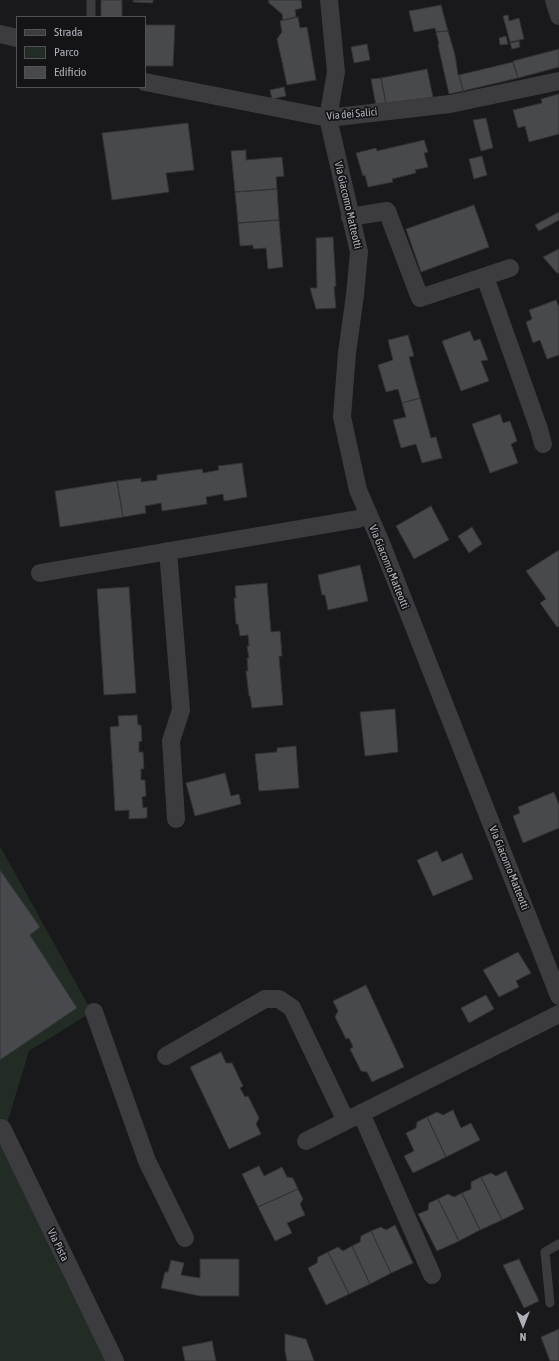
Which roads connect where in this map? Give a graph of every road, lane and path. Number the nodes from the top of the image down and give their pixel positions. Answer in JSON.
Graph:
{"nodes":[{"id":1,"x":91,"y":0,"type":"edge"},
{"id":2,"x":329,"y":0,"type":"edge"},
{"id":3,"x":554,"y":0,"type":"edge"},
{"id":4,"x":91,"y":16,"type":"edge"},
{"id":5,"x":559,"y":16,"type":"edge"},
{"id":6,"x":0,"y":34,"type":"edge"},
{"id":7,"x":16,"y":38,"type":"edge"},
{"id":8,"x":559,"y":81,"type":"edge"},
{"id":9,"x":146,"y":82,"type":"edge"},
{"id":10,"x":328,"y":118,"type":"junction"},
{"id":11,"x":350,"y":217,"type":"junction"},
{"id":12,"x":510,"y":268,"type":"dead end"},
{"id":13,"x":485,"y":277,"type":"junction"},
{"id":14,"x":543,"y":444,"type":"dead end"},
{"id":15,"x":368,"y":515,"type":"junction"},
{"id":16,"x":168,"y":551,"type":"junction"},
{"id":17,"x":40,"y":573,"type":"dead end"},
{"id":18,"x":176,"y":819,"type":"dead end"},
{"id":19,"x":559,"y":996,"type":"edge"},
{"id":20,"x":94,"y":1012,"type":"dead end"},
{"id":21,"x":559,"y":1014,"type":"edge"},
{"id":22,"x":166,"y":1056,"type":"dead end"},
{"id":23,"x":354,"y":1117,"type":"junction"},
{"id":24,"x":2,"y":1128,"type":"dead end"},
{"id":25,"x":306,"y":1141,"type":"dead end"},
{"id":26,"x":185,"y":1238,"type":"dead end"},
{"id":27,"x":559,"y":1244,"type":"edge"},
{"id":28,"x":432,"y":1275,"type":"dead end"},
{"id":29,"x":550,"y":1303,"type":"dead end"},
{"id":30,"x":115,"y":1361,"type":"edge"}],
"edges":[{"from":1,"to":4,"type":"lane"},
{"from":2,"to":10,"type":"street"},
{"from":3,"to":5,"type":"street"},
{"from":6,"to":7,"type":"street"},
{"from":8,"to":10,"type":"street","name":"Via dei Salici"},
{"from":9,"to":10,"type":"street","name":"Via dei Salici"},
{"from":10,"to":11,"type":"street","name":"Via Giacomo Matteotti"},
{"from":11,"to":13,"type":"street"},
{"from":11,"to":15,"type":"street","name":"Via Giacomo Matteotti"},
{"from":12,"to":13,"type":"street"},
{"from":13,"to":14,"type":"street"},
{"from":15,"to":16,"type":"street"},
{"from":15,"to":19,"type":"street","name":"Via Giacomo Matteotti"},
{"from":16,"to":17,"type":"street"},
{"from":16,"to":18,"type":"street"},
{"from":20,"to":26,"type":"street"},
{"from":21,"to":23,"type":"street"},
{"from":22,"to":23,"type":"street"},
{"from":23,"to":25,"type":"street"},
{"from":23,"to":28,"type":"street"},
{"from":24,"to":30,"type":"street","name":"Via Pista"},
{"from":27,"to":29,"type":"lane"}]}
